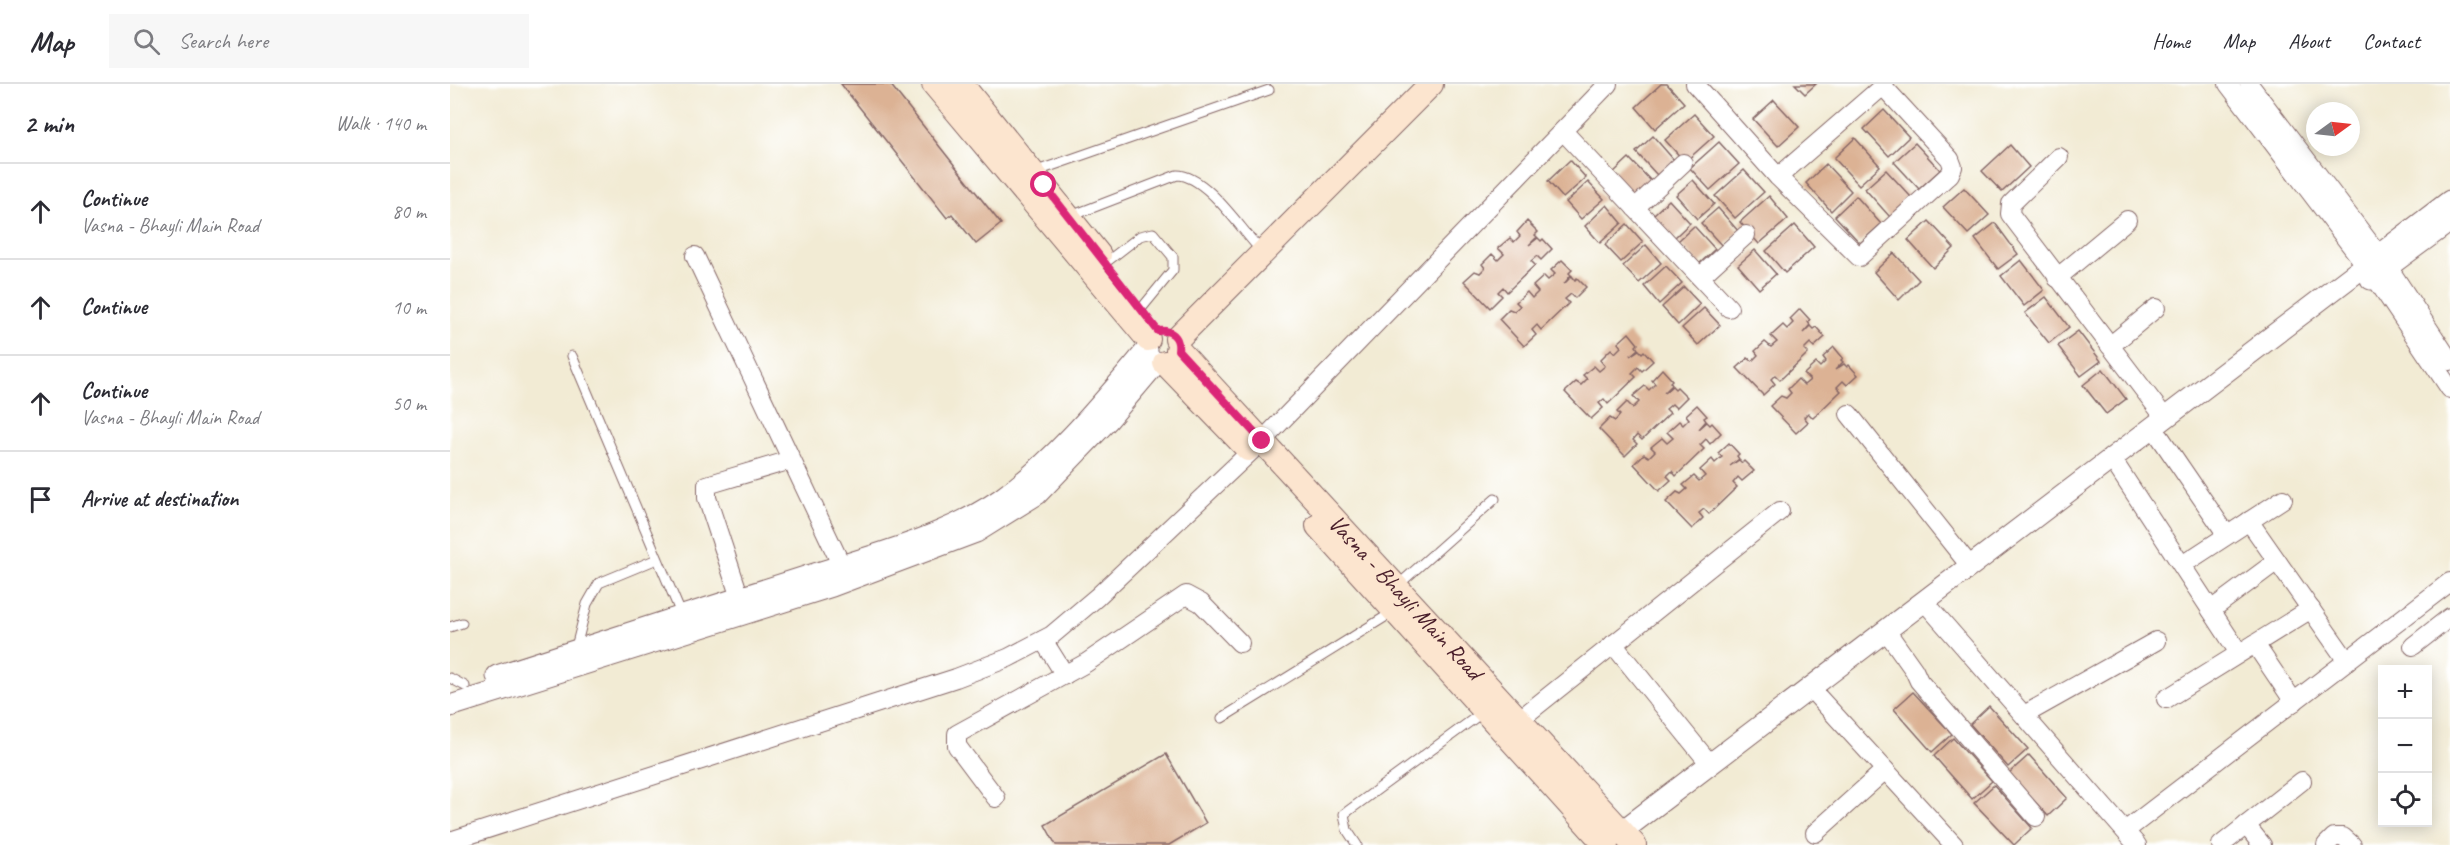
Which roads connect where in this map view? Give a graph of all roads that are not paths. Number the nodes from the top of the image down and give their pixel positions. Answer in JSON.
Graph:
{"nodes":[{"id":1,"x":934,"y":84,"type":"edge"},
{"id":2,"x":961,"y":84,"type":"edge"},
{"id":3,"x":1413,"y":84,"type":"edge"},
{"id":4,"x":1431,"y":84,"type":"edge"},
{"id":5,"x":1608,"y":84,"type":"edge"},
{"id":6,"x":1695,"y":84,"type":"edge"},
{"id":7,"x":2228,"y":84,"type":"edge"},
{"id":8,"x":1882,"y":85,"type":"edge"},
{"id":9,"x":2252,"y":85,"type":"edge"},
{"id":10,"x":1269,"y":90,"type":"dead end"},
{"id":11,"x":1563,"y":131,"type":"junction"},
{"id":12,"x":2059,"y":157,"type":"dead end"},
{"id":13,"x":1683,"y":163,"type":"dead end"},
{"id":14,"x":1034,"y":172,"type":"junction"},
{"id":15,"x":1778,"y":177,"type":"junction"},
{"id":16,"x":2450,"y":201,"type":"edge"},
{"id":17,"x":1635,"y":208,"type":"junction"},
{"id":18,"x":1068,"y":217,"type":"junction"},
{"id":19,"x":2127,"y":220,"type":"dead end"},
{"id":20,"x":2450,"y":221,"type":"edge"},
{"id":21,"x":1746,"y":235,"type":"dead end"},
{"id":22,"x":1257,"y":246,"type":"junction"},
{"id":23,"x":695,"y":256,"type":"dead end"},
{"id":24,"x":1105,"y":263,"type":"junction"},
{"id":25,"x":2377,"y":266,"type":"junction"},
{"id":26,"x":1700,"y":277,"type":"junction"},
{"id":27,"x":2056,"y":278,"type":"junction"},
{"id":28,"x":1729,"y":308,"type":"dead end"},
{"id":29,"x":2156,"y":308,"type":"dead end"},
{"id":30,"x":1141,"y":309,"type":"junction"},
{"id":31,"x":1162,"y":346,"type":"junction"},
{"id":32,"x":2110,"y":346,"type":"junction"},
{"id":33,"x":572,"y":356,"type":"dead end"},
{"id":34,"x":2450,"y":361,"type":"edge"},
{"id":35,"x":2450,"y":389,"type":"edge"},
{"id":36,"x":1848,"y":414,"type":"dead end"},
{"id":37,"x":2163,"y":427,"type":"junction"},
{"id":38,"x":1256,"y":446,"type":"junction"},
{"id":39,"x":791,"y":460,"type":"junction"},
{"id":40,"x":2118,"y":468,"type":"junction"},
{"id":41,"x":1495,"y":499,"type":"dead end"},
{"id":42,"x":2283,"y":500,"type":"dead end"},
{"id":43,"x":1780,"y":511,"type":"dead end"},
{"id":44,"x":2249,"y":521,"type":"junction"},
{"id":45,"x":2227,"y":536,"type":"junction"},
{"id":46,"x":657,"y":558,"type":"junction"},
{"id":47,"x":2277,"y":561,"type":"junction"},
{"id":48,"x":2182,"y":565,"type":"junction"},
{"id":49,"x":1970,"y":566,"type":"junction"},
{"id":50,"x":844,"y":572,"type":"junction"},
{"id":51,"x":2450,"y":582,"type":"edge"},
{"id":52,"x":740,"y":598,"type":"junction"},
{"id":53,"x":1395,"y":599,"type":"junction"},
{"id":54,"x":1927,"y":604,"type":"junction"},
{"id":55,"x":2311,"y":609,"type":"junction"},
{"id":56,"x":2211,"y":610,"type":"junction"},
{"id":57,"x":682,"y":616,"type":"junction"},
{"id":58,"x":2450,"y":617,"type":"edge"},
{"id":59,"x":462,"y":622,"type":"dead end"},
{"id":60,"x":450,"y":627,"type":"edge"},
{"id":61,"x":1043,"y":640,"type":"junction"},
{"id":62,"x":2156,"y":641,"type":"dead end"},
{"id":63,"x":1888,"y":642,"type":"junction"},
{"id":64,"x":1240,"y":643,"type":"dead end"},
{"id":65,"x":1613,"y":644,"type":"junction"},
{"id":66,"x":2413,"y":646,"type":"dead end"},
{"id":67,"x":2247,"y":649,"type":"junction"},
{"id":68,"x":575,"y":651,"type":"junction"},
{"id":69,"x":2347,"y":661,"type":"junction"},
{"id":70,"x":1065,"y":675,"type":"junction"},
{"id":71,"x":455,"y":685,"type":"edge"},
{"id":72,"x":1814,"y":692,"type":"junction"},
{"id":73,"x":2166,"y":699,"type":"dead end"},
{"id":74,"x":2294,"y":702,"type":"junction"},
{"id":75,"x":450,"y":706,"type":"edge"},
{"id":76,"x":1485,"y":711,"type":"junction"},
{"id":77,"x":2024,"y":715,"type":"junction"},
{"id":78,"x":1222,"y":718,"type":"dead end"},
{"id":79,"x":1519,"y":720,"type":"junction"},
{"id":80,"x":1710,"y":764,"type":"junction"},
{"id":81,"x":1885,"y":770,"type":"junction"},
{"id":82,"x":2302,"y":781,"type":"dead end"},
{"id":83,"x":996,"y":798,"type":"dead end"},
{"id":84,"x":2036,"y":817,"type":"dead end"},
{"id":85,"x":2247,"y":825,"type":"junction"},
{"id":86,"x":1815,"y":833,"type":"dead end"},
{"id":87,"x":2131,"y":838,"type":"edge"},
{"id":88,"x":450,"y":841,"type":"edge"},
{"id":89,"x":1616,"y":842,"type":"edge"},
{"id":90,"x":1357,"y":845,"type":"edge"},
{"id":91,"x":1954,"y":845,"type":"edge"},
{"id":92,"x":2221,"y":845,"type":"edge"},
{"id":93,"x":2262,"y":845,"type":"edge"},
{"id":94,"x":2326,"y":845,"type":"edge"},
{"id":95,"x":2352,"y":845,"type":"edge"}],
"edges":[{"from":1,"to":31,"type":"main road","name":"Vasna - Bhayli Main Road"},
{"from":2,"to":14,"type":"main road","name":"Vasna - Bhayli Main Road"},
{"from":3,"to":22,"type":"main road"},
{"from":4,"to":31,"type":"main road"},
{"from":5,"to":11,"type":"street"},
{"from":6,"to":15,"type":"street"},
{"from":7,"to":25,"type":"street"},
{"from":8,"to":15,"type":"street"},
{"from":8,"to":15,"type":"street"},
{"from":9,"to":25,"type":"street"},
{"from":10,"to":14,"type":"lane"},
{"from":11,"to":17,"type":"street"},
{"from":11,"to":38,"type":"street"},
{"from":12,"to":27,"type":"street"},
{"from":13,"to":17,"type":"street"},
{"from":14,"to":18,"type":"main road","name":"Vasna - Bhayli Main Road"},
{"from":16,"to":25,"type":"street"},
{"from":17,"to":26,"type":"street"},
{"from":18,"to":22,"type":"lane"},
{"from":18,"to":24,"type":"main road","name":"Vasna - Bhayli Main Road"},
{"from":19,"to":27,"type":"street"},
{"from":20,"to":25,"type":"street"},
{"from":21,"to":26,"type":"street"},
{"from":22,"to":31,"type":"main road"},
{"from":23,"to":39,"type":"street"},
{"from":24,"to":30,"type":"main road","name":"Vasna - Bhayli Main Road"},
{"from":24,"to":30,"type":"lane"},
{"from":25,"to":34,"type":"street"},
{"from":25,"to":35,"type":"street"},
{"from":25,"to":37,"type":"street"},
{"from":26,"to":28,"type":"street"},
{"from":27,"to":32,"type":"street"},
{"from":29,"to":32,"type":"street"},
{"from":30,"to":31,"type":"main road","name":"Vasna - Bhayli Main Road"},
{"from":31,"to":38,"type":"main road","name":"Vasna - Bhayli Main Road"},
{"from":31,"to":50,"type":"street"},
{"from":32,"to":37,"type":"street"},
{"from":33,"to":46,"type":"lane"},
{"from":36,"to":49,"type":"street"},
{"from":37,"to":40,"type":"street"},
{"from":37,"to":45,"type":"street"},
{"from":37,"to":49,"type":"street"},
{"from":38,"to":53,"type":"main road","name":"Vasna - Bhayli Main Road"},
{"from":38,"to":61,"type":"street"},
{"from":39,"to":50,"type":"street"},
{"from":39,"to":52,"type":"street"},
{"from":40,"to":48,"type":"street"},
{"from":40,"to":54,"type":"street"},
{"from":41,"to":53,"type":"lane"},
{"from":42,"to":44,"type":"street"},
{"from":43,"to":65,"type":"street"},
{"from":44,"to":45,"type":"street"},
{"from":44,"to":47,"type":"street"},
{"from":45,"to":48,"type":"street"},
{"from":46,"to":57,"type":"lane"},
{"from":46,"to":68,"type":"lane"},
{"from":47,"to":55,"type":"street"},
{"from":47,"to":56,"type":"street"},
{"from":48,"to":56,"type":"street"},
{"from":49,"to":54,"type":"street"},
{"from":50,"to":52,"type":"street"},
{"from":50,"to":75,"type":"street"},
{"from":51,"to":69,"type":"street"},
{"from":52,"to":57,"type":"street"},
{"from":53,"to":76,"type":"main road","name":"Vasna - Bhayli Main Road"},
{"from":53,"to":78,"type":"lane"},
{"from":53,"to":79,"type":"main road","name":"Vasna - Bhayli Main Road"},
{"from":54,"to":63,"type":"street"},
{"from":54,"to":72,"type":"street"},
{"from":54,"to":77,"type":"street"},
{"from":55,"to":67,"type":"street"},
{"from":55,"to":69,"type":"street"},
{"from":56,"to":67,"type":"street"},
{"from":57,"to":68,"type":"street"},
{"from":58,"to":66,"type":"street"},
{"from":59,"to":60,"type":"lane"},
{"from":61,"to":70,"type":"street"},
{"from":61,"to":88,"type":"street"},
{"from":62,"to":77,"type":"street"},
{"from":63,"to":72,"type":"street"},
{"from":63,"to":84,"type":"street"},
{"from":64,"to":70,"type":"street"},
{"from":65,"to":79,"type":"street"},
{"from":65,"to":80,"type":"street"},
{"from":67,"to":73,"type":"street"},
{"from":67,"to":74,"type":"street"},
{"from":68,"to":71,"type":"street"},
{"from":69,"to":74,"type":"street"},
{"from":70,"to":83,"type":"street"},
{"from":72,"to":80,"type":"street"},
{"from":72,"to":81,"type":"street"},
{"from":72,"to":89,"type":"street"},
{"from":74,"to":87,"type":"street"},
{"from":76,"to":89,"type":"main road","name":"Vasna - Bhayli Main Road"},
{"from":76,"to":90,"type":"lane"},
{"from":77,"to":87,"type":"street"},
{"from":79,"to":89,"type":"main road","name":"Vasna - Bhayli Main Road"},
{"from":80,"to":89,"type":"street"},
{"from":81,"to":86,"type":"street"},
{"from":81,"to":91,"type":"street"},
{"from":82,"to":85,"type":"street"},
{"from":85,"to":92,"type":"street"},
{"from":85,"to":93,"type":"street"},
{"from":94,"to":95,"type":"street"}]}
